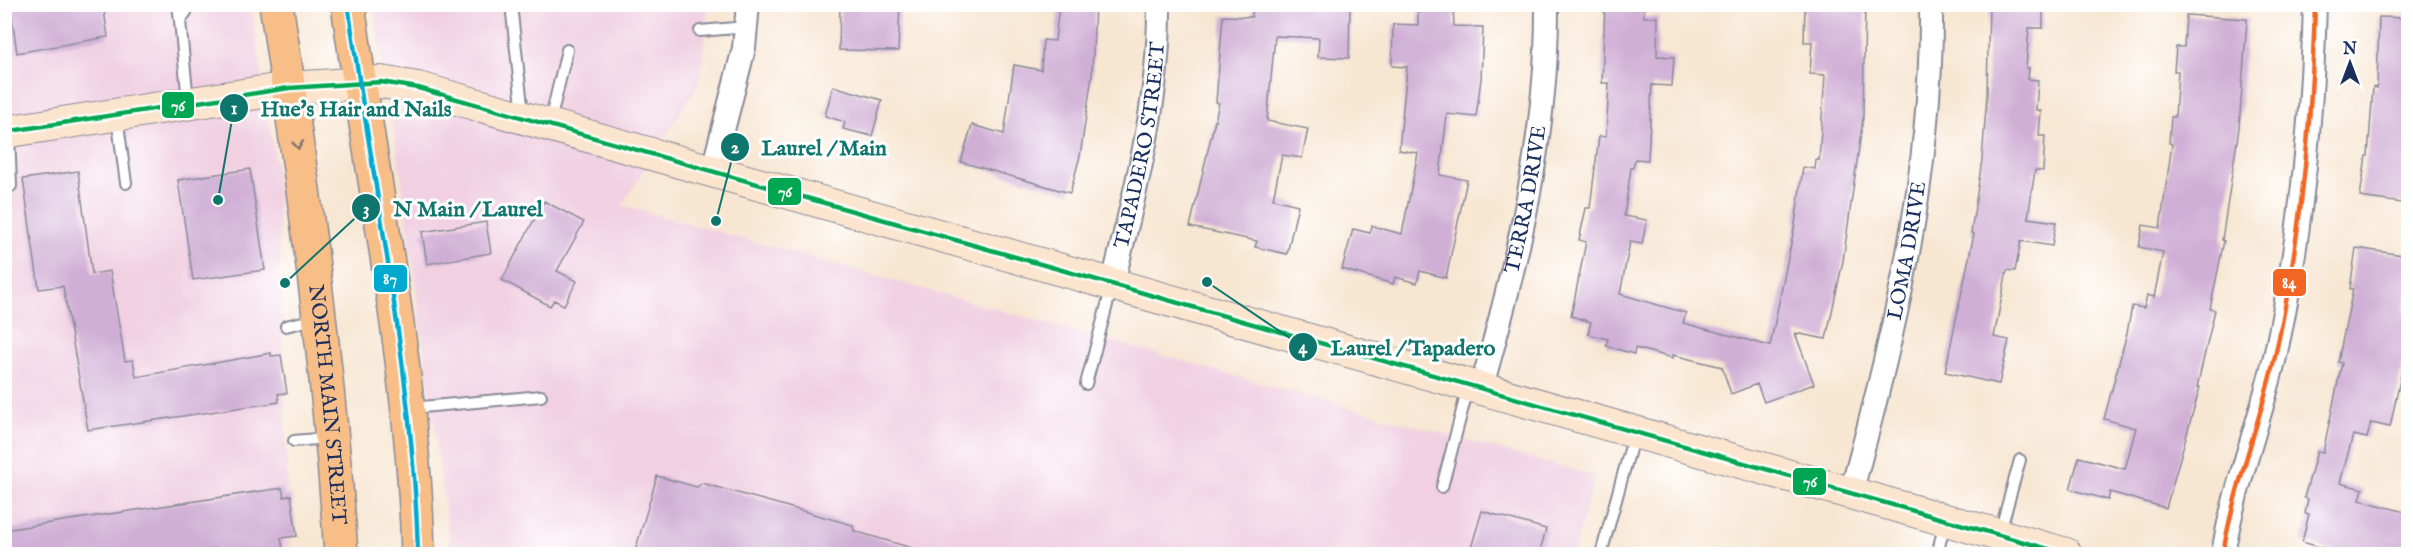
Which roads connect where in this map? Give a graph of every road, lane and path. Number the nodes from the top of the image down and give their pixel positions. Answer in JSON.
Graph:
{"nodes":[{"id":1,"x":276,"y":4,"type":"edge"},
{"id":2,"x":348,"y":4,"type":"edge"},
{"id":3,"x":511,"y":4,"type":"edge"},
{"id":4,"x":748,"y":4,"type":"edge"},
{"id":5,"x":1159,"y":4,"type":"edge"},
{"id":6,"x":1547,"y":4,"type":"edge"},
{"id":7,"x":1931,"y":4,"type":"edge"},
{"id":8,"x":2315,"y":4,"type":"edge"},
{"id":9,"x":181,"y":12,"type":"edge"},
{"id":10,"x":747,"y":27,"type":"junction"},
{"id":11,"x":700,"y":31,"type":"dead end"},
{"id":12,"x":567,"y":50,"type":"dead end"},
{"id":13,"x":360,"y":82,"type":"junction"},
{"id":14,"x":289,"y":88,"type":"junction"},
{"id":15,"x":188,"y":102,"type":"junction"},
{"id":16,"x":116,"y":114,"type":"junction"},
{"id":17,"x":536,"y":122,"type":"junction"},
{"id":18,"x":6,"y":124,"type":"edge"},
{"id":19,"x":711,"y":173,"type":"junction"},
{"id":20,"x":126,"y":183,"type":"dead end"},
{"id":21,"x":11,"y":186,"type":"dead end"},
{"id":22,"x":1112,"y":286,"type":"junction"},
{"id":23,"x":319,"y":318,"type":"junction"},
{"id":24,"x":286,"y":326,"type":"dead end"},
{"id":25,"x":1086,"y":384,"type":"dead end"},
{"id":26,"x":1474,"y":388,"type":"junction"},
{"id":27,"x":541,"y":396,"type":"dead end"},
{"id":28,"x":408,"y":408,"type":"junction"},
{"id":29,"x":1634,"y":434,"type":"junction"},
{"id":30,"x":331,"y":438,"type":"junction"},
{"id":31,"x":294,"y":441,"type":"dead end"},
{"id":32,"x":2020,"y":460,"type":"dead end"},
{"id":33,"x":1442,"y":487,"type":"dead end"},
{"id":34,"x":1851,"y":493,"type":"junction"},
{"id":35,"x":1946,"y":521,"type":"junction"},
{"id":36,"x":1999,"y":535,"type":"junction"},
{"id":37,"x":340,"y":555,"type":"edge"},
{"id":38,"x":418,"y":555,"type":"edge"},
{"id":39,"x":1601,"y":555,"type":"edge"},
{"id":40,"x":1937,"y":555,"type":"edge"},
{"id":41,"x":2066,"y":555,"type":"edge"},
{"id":42,"x":2223,"y":555,"type":"edge"}],
"edges":[{"from":1,"to":14,"type":"main road","name":"NORTH MAIN STREET"},
{"from":2,"to":13,"type":"main road"},
{"from":3,"to":17,"type":"lane"},
{"from":4,"to":10,"type":"street"},
{"from":5,"to":22,"type":"street","name":"TAPADERO STREET"},
{"from":6,"to":26,"type":"street","name":"TERRA DRIVE"},
{"from":7,"to":34,"type":"street","name":"LOMA DRIVE"},
{"from":8,"to":42,"type":"street"},
{"from":9,"to":15,"type":"lane"},
{"from":10,"to":11,"type":"lane"},
{"from":10,"to":19,"type":"street"},
{"from":12,"to":17,"type":"lane"},
{"from":13,"to":14,"type":"main road"},
{"from":13,"to":17,"type":"main road"},
{"from":13,"to":28,"type":"main road"},
{"from":14,"to":15,"type":"main road"},
{"from":14,"to":23,"type":"main road","name":"NORTH MAIN STREET","one_way":true},
{"from":15,"to":16,"type":"main road"},
{"from":16,"to":18,"type":"main road"},
{"from":16,"to":20,"type":"lane"},
{"from":17,"to":19,"type":"main road"},
{"from":18,"to":21,"type":"lane"},
{"from":19,"to":22,"type":"main road"},
{"from":22,"to":25,"type":"lane"},
{"from":22,"to":26,"type":"main road"},
{"from":23,"to":24,"type":"lane"},
{"from":23,"to":30,"type":"main road","name":"NORTH MAIN STREET"},
{"from":26,"to":29,"type":"main road"},
{"from":26,"to":33,"type":"lane"},
{"from":27,"to":28,"type":"lane"},
{"from":28,"to":38,"type":"main road"},
{"from":29,"to":34,"type":"main road"},
{"from":29,"to":39,"type":"lane"},
{"from":30,"to":31,"type":"lane"},
{"from":30,"to":37,"type":"main road","name":"NORTH MAIN STREET"},
{"from":32,"to":36,"type":"lane"},
{"from":34,"to":35,"type":"main road"},
{"from":35,"to":36,"type":"main road"},
{"from":35,"to":40,"type":"lane"},
{"from":36,"to":41,"type":"main road"}]}
